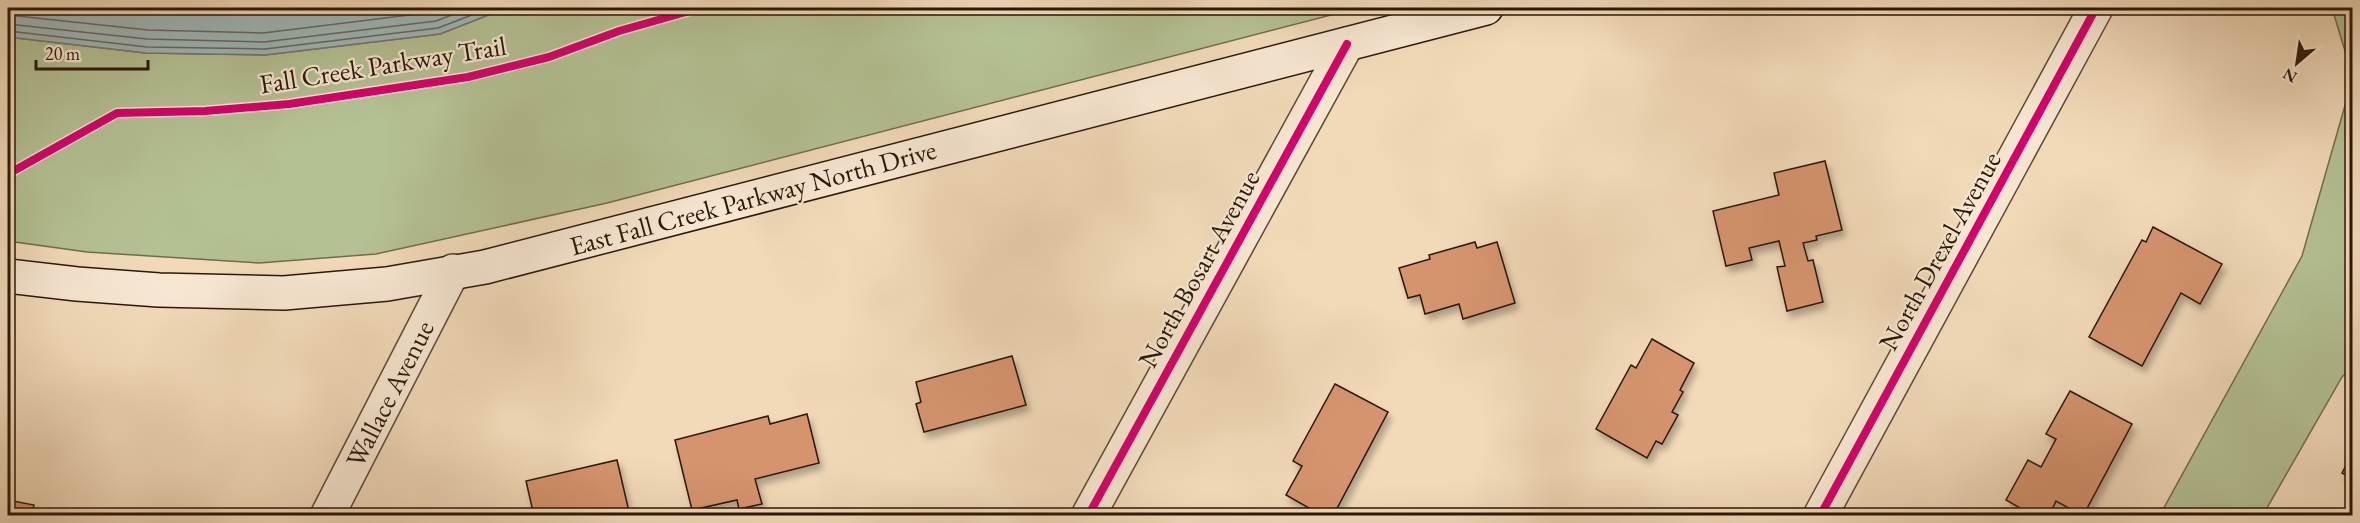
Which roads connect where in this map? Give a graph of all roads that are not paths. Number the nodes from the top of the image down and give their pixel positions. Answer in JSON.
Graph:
{"nodes":[{"id":1,"x":1486,"y":8,"type":"edge"},
{"id":2,"x":2096,"y":8,"type":"edge"},
{"id":3,"x":1347,"y":44,"type":"junction"},
{"id":4,"x":453,"y":272,"type":"junction"},
{"id":5,"x":8,"y":276,"type":"edge"},
{"id":6,"x":327,"y":516,"type":"edge"},
{"id":7,"x":1088,"y":516,"type":"edge"},
{"id":8,"x":1820,"y":516,"type":"edge"}],
"edges":[{"from":1,"to":3,"type":"main road","name":"East Fall Creek Parkway North Drive"},
{"from":2,"to":8,"type":"main road","name":"North Drexel Avenue"},
{"from":3,"to":4,"type":"main road","name":"East Fall Creek Parkway North Drive"},
{"from":3,"to":7,"type":"main road","name":"North Bosart Avenue"},
{"from":4,"to":5,"type":"main road","name":"East Fall Creek Parkway North Drive"},
{"from":4,"to":6,"type":"main road","name":"Wallace Avenue"}]}
